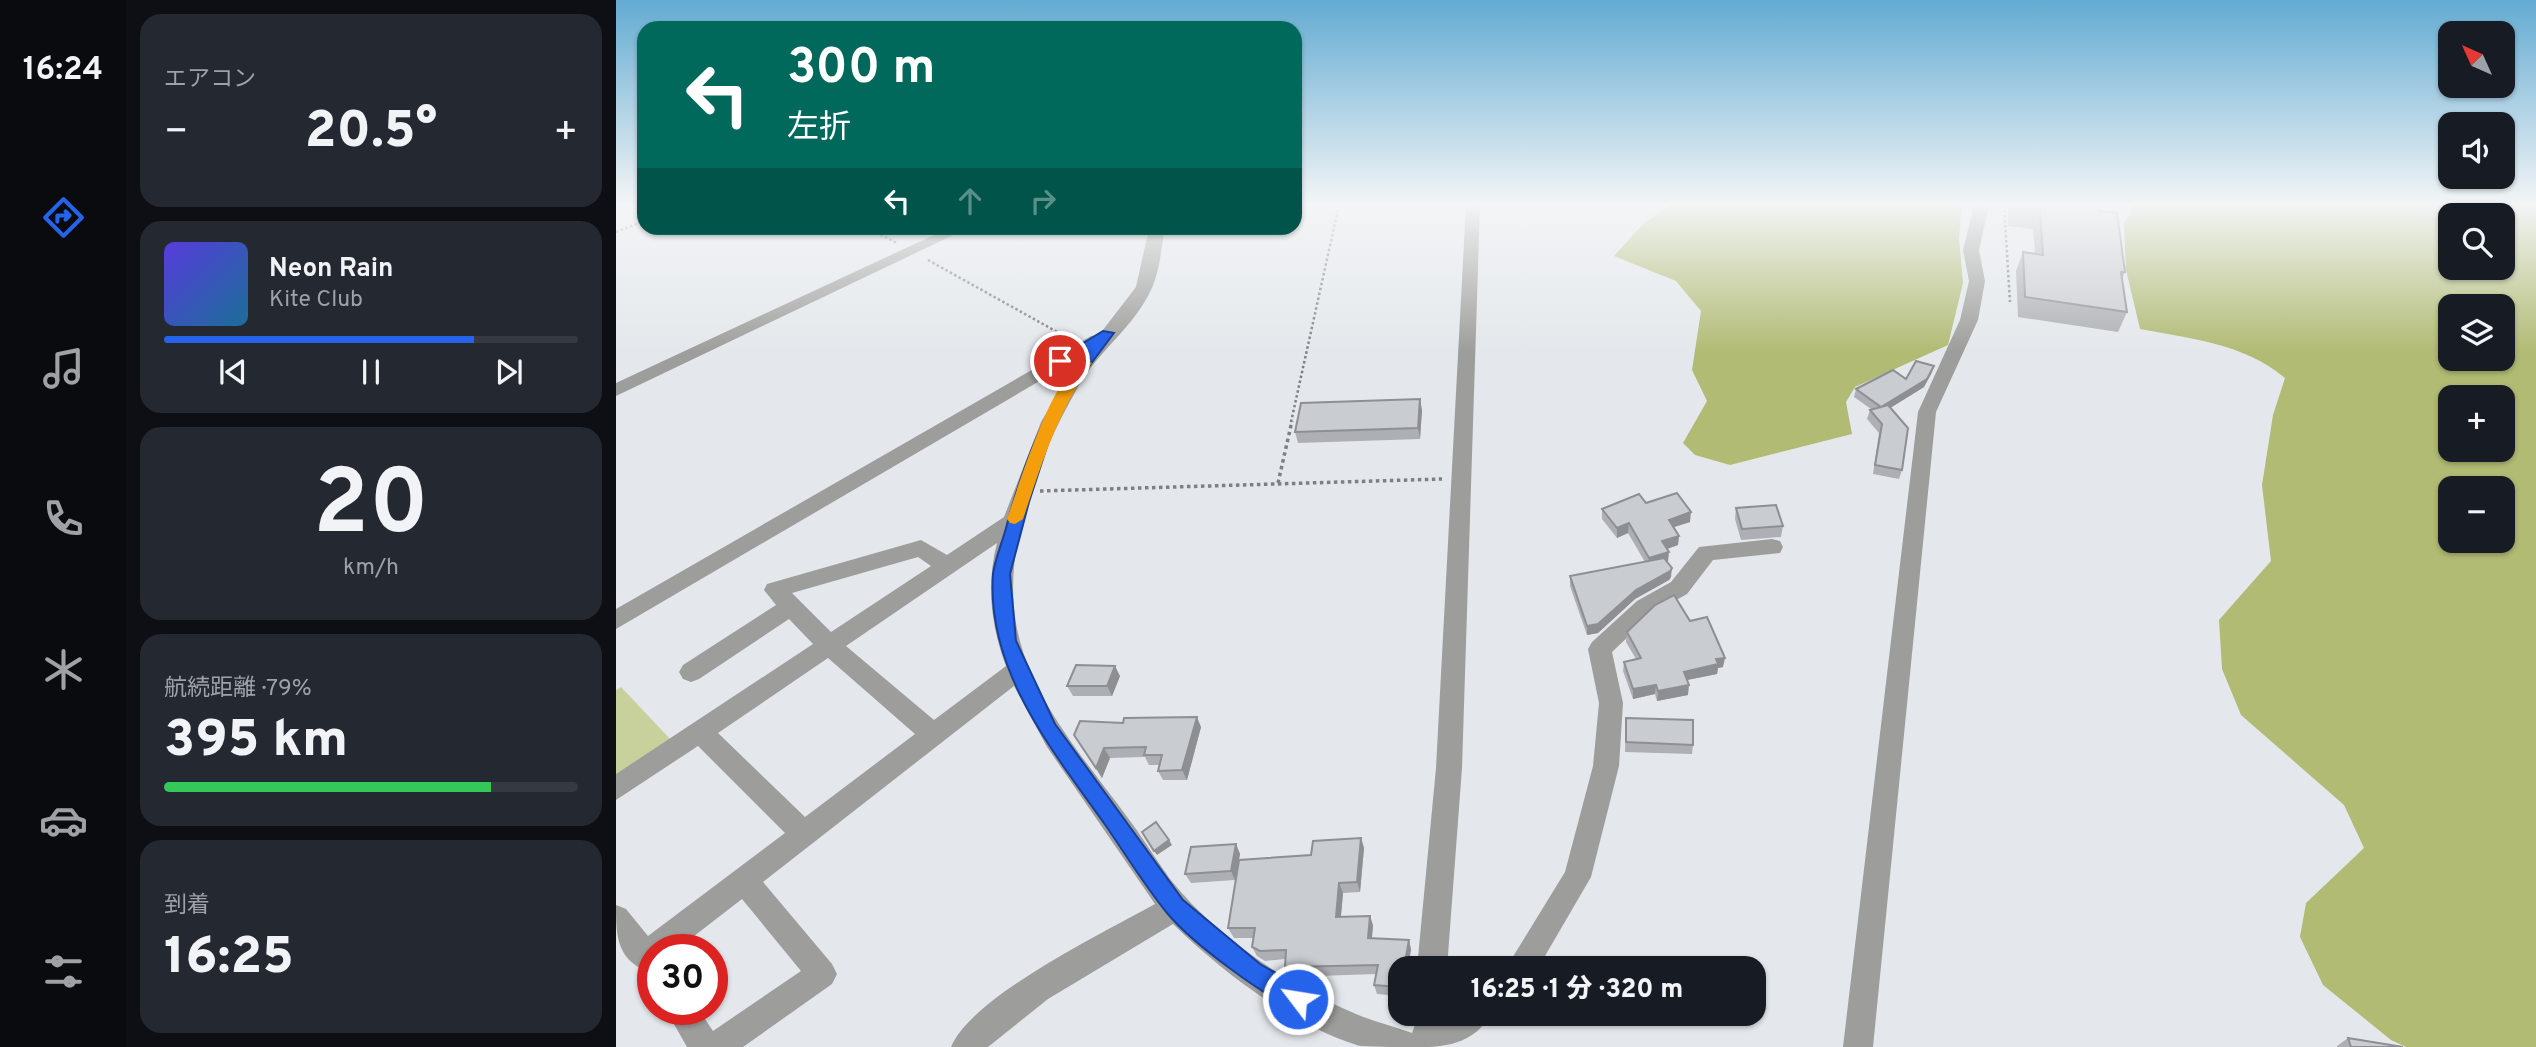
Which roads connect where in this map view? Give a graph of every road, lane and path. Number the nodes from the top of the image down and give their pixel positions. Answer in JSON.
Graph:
{"nodes":[{"id":1,"x":903,"y":254,"type":"edge"},
{"id":2,"x":918,"y":254,"type":"edge"},
{"id":3,"x":1151,"y":254,"type":"edge"},
{"id":4,"x":1328,"y":254,"type":"edge"},
{"id":5,"x":1471,"y":254,"type":"edge"},
{"id":6,"x":1972,"y":254,"type":"edge"},
{"id":7,"x":2006,"y":254,"type":"edge"},
{"id":8,"x":2010,"y":302,"type":"dead end"},
{"id":9,"x":1108,"y":333,"type":"junction"},
{"id":10,"x":1084,"y":348,"type":"junction"},
{"id":11,"x":616,"y":390,"type":"edge"},
{"id":12,"x":1462,"y":479,"type":"junction"},
{"id":13,"x":1279,"y":482,"type":"junction"},
{"id":14,"x":1024,"y":492,"type":"junction"},
{"id":15,"x":1014,"y":521,"type":"junction"},
{"id":16,"x":1772,"y":547,"type":"dead end"},
{"id":17,"x":948,"y":566,"type":"junction"},
{"id":18,"x":791,"y":606,"type":"junction"},
{"id":19,"x":616,"y":620,"type":"edge"},
{"id":20,"x":830,"y":646,"type":"junction"},
{"id":21,"x":1018,"y":670,"type":"junction"},
{"id":22,"x":691,"y":672,"type":"dead end"},
{"id":23,"x":700,"y":732,"type":"junction"},
{"id":24,"x":933,"y":735,"type":"junction"},
{"id":25,"x":616,"y":788,"type":"edge"},
{"id":26,"x":804,"y":834,"type":"junction"},
{"id":27,"x":744,"y":880,"type":"junction"},
{"id":28,"x":1176,"y":907,"type":"junction"},
{"id":29,"x":617,"y":924,"type":"edge"},
{"id":30,"x":678,"y":934,"type":"edge"},
{"id":31,"x":637,"y":943,"type":"edge"},
{"id":32,"x":1434,"y":956,"type":"edge"},
{"id":33,"x":1528,"y":956,"type":"edge"},
{"id":34,"x":691,"y":1025,"type":"edge"},
{"id":35,"x":1457,"y":1026,"type":"edge"},
{"id":36,"x":1412,"y":1038,"type":"edge"},
{"id":37,"x":705,"y":1047,"type":"edge"},
{"id":38,"x":716,"y":1047,"type":"edge"},
{"id":39,"x":966,"y":1047,"type":"edge"},
{"id":40,"x":1857,"y":1047,"type":"edge"}],
"edges":[{"from":1,"to":11,"type":"street"},
{"from":2,"to":10,"type":"path"},
{"from":3,"to":9,"type":"street"},
{"from":4,"to":13,"type":"path"},
{"from":5,"to":12,"type":"street"},
{"from":6,"to":40,"type":"street"},
{"from":7,"to":8,"type":"path"},
{"from":9,"to":10,"type":"street"},
{"from":9,"to":14,"type":"street"},
{"from":10,"to":19,"type":"street"},
{"from":12,"to":13,"type":"path"},
{"from":12,"to":32,"type":"street"},
{"from":13,"to":14,"type":"path"},
{"from":14,"to":15,"type":"street"},
{"from":15,"to":17,"type":"street"},
{"from":15,"to":21,"type":"street"},
{"from":16,"to":33,"type":"street"},
{"from":17,"to":18,"type":"street"},
{"from":17,"to":20,"type":"street"},
{"from":18,"to":20,"type":"street"},
{"from":18,"to":22,"type":"street"},
{"from":20,"to":23,"type":"street"},
{"from":20,"to":24,"type":"street"},
{"from":21,"to":24,"type":"street"},
{"from":21,"to":28,"type":"street"},
{"from":23,"to":25,"type":"street"},
{"from":23,"to":26,"type":"street"},
{"from":24,"to":26,"type":"street"},
{"from":26,"to":27,"type":"street"},
{"from":27,"to":30,"type":"street"},
{"from":27,"to":38,"type":"street"},
{"from":28,"to":36,"type":"street"},
{"from":28,"to":39,"type":"street"},
{"from":29,"to":31,"type":"street"},
{"from":34,"to":37,"type":"street"},
{"from":35,"to":36,"type":"street"}]}
